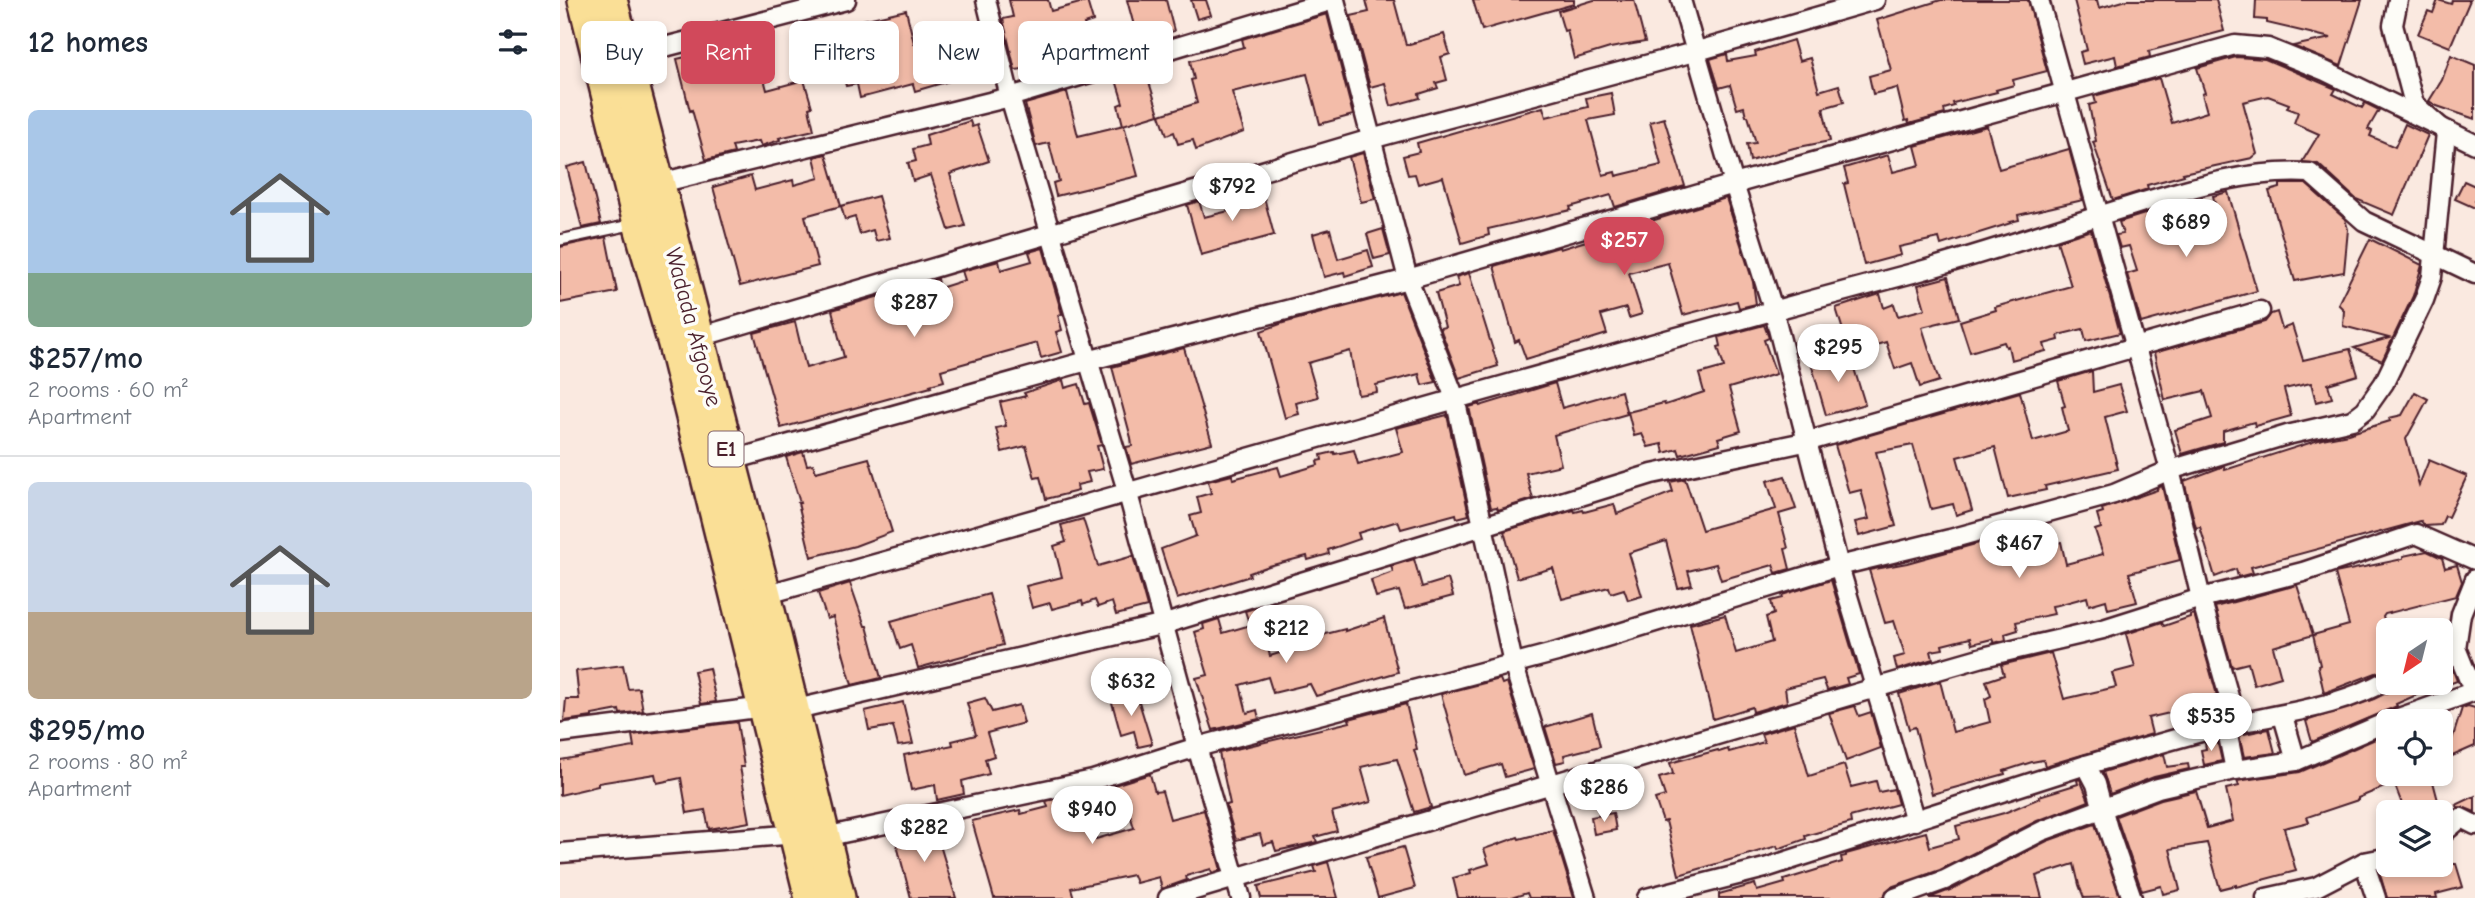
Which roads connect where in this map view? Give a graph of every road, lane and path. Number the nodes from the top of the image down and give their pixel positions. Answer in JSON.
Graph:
{"nodes":[{"id":1,"x":585,"y":0,"type":"edge"},
{"id":2,"x":610,"y":0,"type":"edge"},
{"id":3,"x":846,"y":0,"type":"edge"},
{"id":4,"x":986,"y":0,"type":"edge"},
{"id":5,"x":1334,"y":0,"type":"edge"},
{"id":6,"x":1681,"y":0,"type":"edge"},
{"id":7,"x":1875,"y":0,"type":"edge"},
{"id":8,"x":2039,"y":0,"type":"edge"},
{"id":9,"x":2398,"y":0,"type":"edge"},
{"id":10,"x":616,"y":21,"type":"edge"},
{"id":11,"x":667,"y":46,"type":"edge"},
{"id":12,"x":1694,"y":52,"type":"junction"},
{"id":13,"x":632,"y":84,"type":"edge"},
{"id":14,"x":2065,"y":94,"type":"junction"},
{"id":15,"x":1010,"y":97,"type":"junction"},
{"id":16,"x":2446,"y":132,"type":"junction"},
{"id":17,"x":1371,"y":139,"type":"junction"},
{"id":18,"x":2475,"y":144,"type":"edge"},
{"id":19,"x":656,"y":184,"type":"junction"},
{"id":20,"x":1734,"y":184,"type":"junction"},
{"id":21,"x":2098,"y":216,"type":"junction"},
{"id":22,"x":640,"y":223,"type":"junction"},
{"id":23,"x":1050,"y":233,"type":"junction"},
{"id":24,"x":560,"y":240,"type":"edge"},
{"id":25,"x":2433,"y":253,"type":"junction"},
{"id":26,"x":2475,"y":274,"type":"edge"},
{"id":27,"x":1408,"y":279,"type":"junction"},
{"id":28,"x":1773,"y":309,"type":"junction"},
{"id":29,"x":2260,"y":312,"type":"dead end"},
{"id":30,"x":696,"y":338,"type":"junction"},
{"id":31,"x":2136,"y":346,"type":"junction"},
{"id":32,"x":1087,"y":361,"type":"junction"},
{"id":33,"x":1455,"y":398,"type":"junction"},
{"id":34,"x":1809,"y":441,"type":"junction"},
{"id":35,"x":729,"y":461,"type":"junction"},
{"id":36,"x":2170,"y":470,"type":"junction"},
{"id":37,"x":1128,"y":494,"type":"junction"},
{"id":38,"x":1482,"y":526,"type":"junction"},
{"id":39,"x":2475,"y":560,"type":"edge"},
{"id":40,"x":1839,"y":566,"type":"junction"},
{"id":41,"x":2475,"y":579,"type":"edge"},
{"id":42,"x":764,"y":595,"type":"junction"},
{"id":43,"x":2201,"y":598,"type":"junction"},
{"id":44,"x":1165,"y":624,"type":"junction"},
{"id":45,"x":2454,"y":634,"type":"edge"},
{"id":46,"x":2454,"y":660,"type":"edge"},
{"id":47,"x":1513,"y":663,"type":"junction"},
{"id":48,"x":2376,"y":687,"type":"edge"},
{"id":49,"x":1875,"y":688,"type":"junction"},
{"id":50,"x":2474,"y":690,"type":"edge"},
{"id":51,"x":779,"y":708,"type":"junction"},
{"id":52,"x":2422,"y":709,"type":"edge"},
{"id":53,"x":2283,"y":716,"type":"junction"},
{"id":54,"x":2226,"y":726,"type":"junction"},
{"id":55,"x":2376,"y":727,"type":"edge"},
{"id":56,"x":560,"y":733,"type":"edge"},
{"id":57,"x":1197,"y":747,"type":"junction"},
{"id":58,"x":2296,"y":761,"type":"junction"},
{"id":59,"x":2086,"y":765,"type":"junction"},
{"id":60,"x":2235,"y":770,"type":"junction"},
{"id":61,"x":1552,"y":785,"type":"junction"},
{"id":62,"x":2103,"y":809,"type":"junction"},
{"id":63,"x":1915,"y":821,"type":"junction"},
{"id":64,"x":2453,"y":825,"type":"edge"},
{"id":65,"x":2475,"y":825,"type":"edge"},
{"id":66,"x":810,"y":835,"type":"junction"},
{"id":67,"x":560,"y":853,"type":"edge"},
{"id":68,"x":2376,"y":860,"type":"edge"},
{"id":69,"x":2364,"y":862,"type":"junction"},
{"id":70,"x":1234,"y":880,"type":"junction"},
{"id":71,"x":1670,"y":896,"type":"edge"},
{"id":72,"x":812,"y":898,"type":"edge"},
{"id":73,"x":838,"y":898,"type":"edge"},
{"id":74,"x":1168,"y":898,"type":"edge"},
{"id":75,"x":1241,"y":898,"type":"edge"},
{"id":76,"x":1586,"y":898,"type":"edge"},
{"id":77,"x":1647,"y":898,"type":"edge"},
{"id":78,"x":1895,"y":898,"type":"edge"},
{"id":79,"x":2132,"y":898,"type":"edge"},
{"id":80,"x":2266,"y":898,"type":"edge"},
{"id":81,"x":2376,"y":898,"type":"edge"}],
"edges":[{"from":1,"to":22,"type":"highway","name":"Wadada Afgooye","number":"E1"},
{"from":2,"to":10,"type":"highway","name":"Wadada Afgooye","number":"E1"},
{"from":3,"to":11,"type":"street"},
{"from":4,"to":15,"type":"street"},
{"from":5,"to":15,"type":"street"},
{"from":5,"to":17,"type":"street"},
{"from":6,"to":12,"type":"street"},
{"from":7,"to":12,"type":"street"},
{"from":8,"to":14,"type":"street"},
{"from":9,"to":16,"type":"street"},
{"from":12,"to":17,"type":"street"},
{"from":12,"to":20,"type":"street"},
{"from":13,"to":19,"type":"highway","name":"Wadada Afgooye","number":"E1"},
{"from":14,"to":16,"type":"street"},
{"from":14,"to":20,"type":"street"},
{"from":14,"to":21,"type":"street"},
{"from":15,"to":19,"type":"street"},
{"from":15,"to":23,"type":"street"},
{"from":16,"to":18,"type":"street"},
{"from":16,"to":25,"type":"street"},
{"from":17,"to":23,"type":"street"},
{"from":17,"to":27,"type":"street"},
{"from":19,"to":30,"type":"highway","name":"Wadada Afgooye","number":"E1"},
{"from":20,"to":27,"type":"street"},
{"from":20,"to":28,"type":"street"},
{"from":21,"to":25,"type":"street"},
{"from":21,"to":28,"type":"street"},
{"from":21,"to":31,"type":"street"},
{"from":22,"to":24,"type":"lane"},
{"from":22,"to":51,"type":"highway","name":"Wadada Afgooye","number":"E1"},
{"from":23,"to":30,"type":"street"},
{"from":23,"to":32,"type":"street"},
{"from":25,"to":26,"type":"street"},
{"from":25,"to":36,"type":"street"},
{"from":27,"to":32,"type":"street"},
{"from":27,"to":33,"type":"street"},
{"from":28,"to":33,"type":"street"},
{"from":28,"to":34,"type":"street"},
{"from":29,"to":31,"type":"street"},
{"from":30,"to":35,"type":"highway","name":"Wadada Afgooye","number":"E1"},
{"from":31,"to":34,"type":"street"},
{"from":31,"to":36,"type":"street"},
{"from":32,"to":35,"type":"street"},
{"from":32,"to":37,"type":"street"},
{"from":33,"to":37,"type":"street"},
{"from":33,"to":38,"type":"street"},
{"from":34,"to":38,"type":"street"},
{"from":34,"to":40,"type":"street"},
{"from":35,"to":42,"type":"highway","name":"Wadada Afgooye","number":"E1"},
{"from":36,"to":40,"type":"street"},
{"from":36,"to":43,"type":"street"},
{"from":37,"to":42,"type":"street"},
{"from":37,"to":44,"type":"street"},
{"from":38,"to":44,"type":"street"},
{"from":38,"to":47,"type":"street"},
{"from":39,"to":43,"type":"street"},
{"from":40,"to":47,"type":"street"},
{"from":40,"to":49,"type":"street"},
{"from":41,"to":45,"type":"street"},
{"from":42,"to":51,"type":"highway","name":"Wadada Afgooye","number":"E1"},
{"from":43,"to":49,"type":"street"},
{"from":43,"to":54,"type":"street"},
{"from":44,"to":51,"type":"street"},
{"from":44,"to":57,"type":"street"},
{"from":46,"to":50,"type":"street"},
{"from":47,"to":57,"type":"street"},
{"from":47,"to":61,"type":"street"},
{"from":48,"to":53,"type":"street"},
{"from":49,"to":61,"type":"street"},
{"from":49,"to":63,"type":"street"},
{"from":50,"to":52,"type":"street"},
{"from":51,"to":56,"type":"street"},
{"from":51,"to":66,"type":"highway","name":"Wadada Afgooye","number":"E1"},
{"from":53,"to":54,"type":"street"},
{"from":53,"to":58,"type":"street"},
{"from":54,"to":59,"type":"street"},
{"from":54,"to":60,"type":"street"},
{"from":55,"to":58,"type":"street"},
{"from":57,"to":66,"type":"street"},
{"from":57,"to":70,"type":"street"},
{"from":58,"to":60,"type":"street"},
{"from":59,"to":62,"type":"street"},
{"from":59,"to":63,"type":"street"},
{"from":60,"to":62,"type":"street"},
{"from":61,"to":70,"type":"street"},
{"from":61,"to":76,"type":"street"},
{"from":62,"to":78,"type":"street"},
{"from":62,"to":79,"type":"street"},
{"from":63,"to":71,"type":"street"},
{"from":64,"to":65,"type":"street"},
{"from":66,"to":67,"type":"street"},
{"from":66,"to":72,"type":"highway","name":"Wadada Afgooye","number":"E1"},
{"from":66,"to":73,"type":"highway","name":"Wadada Afgooye","number":"E1"},
{"from":68,"to":69,"type":"street"},
{"from":69,"to":80,"type":"street"},
{"from":69,"to":81,"type":"street"},
{"from":70,"to":74,"type":"street"},
{"from":70,"to":75,"type":"street"},
{"from":71,"to":77,"type":"street"}]}
